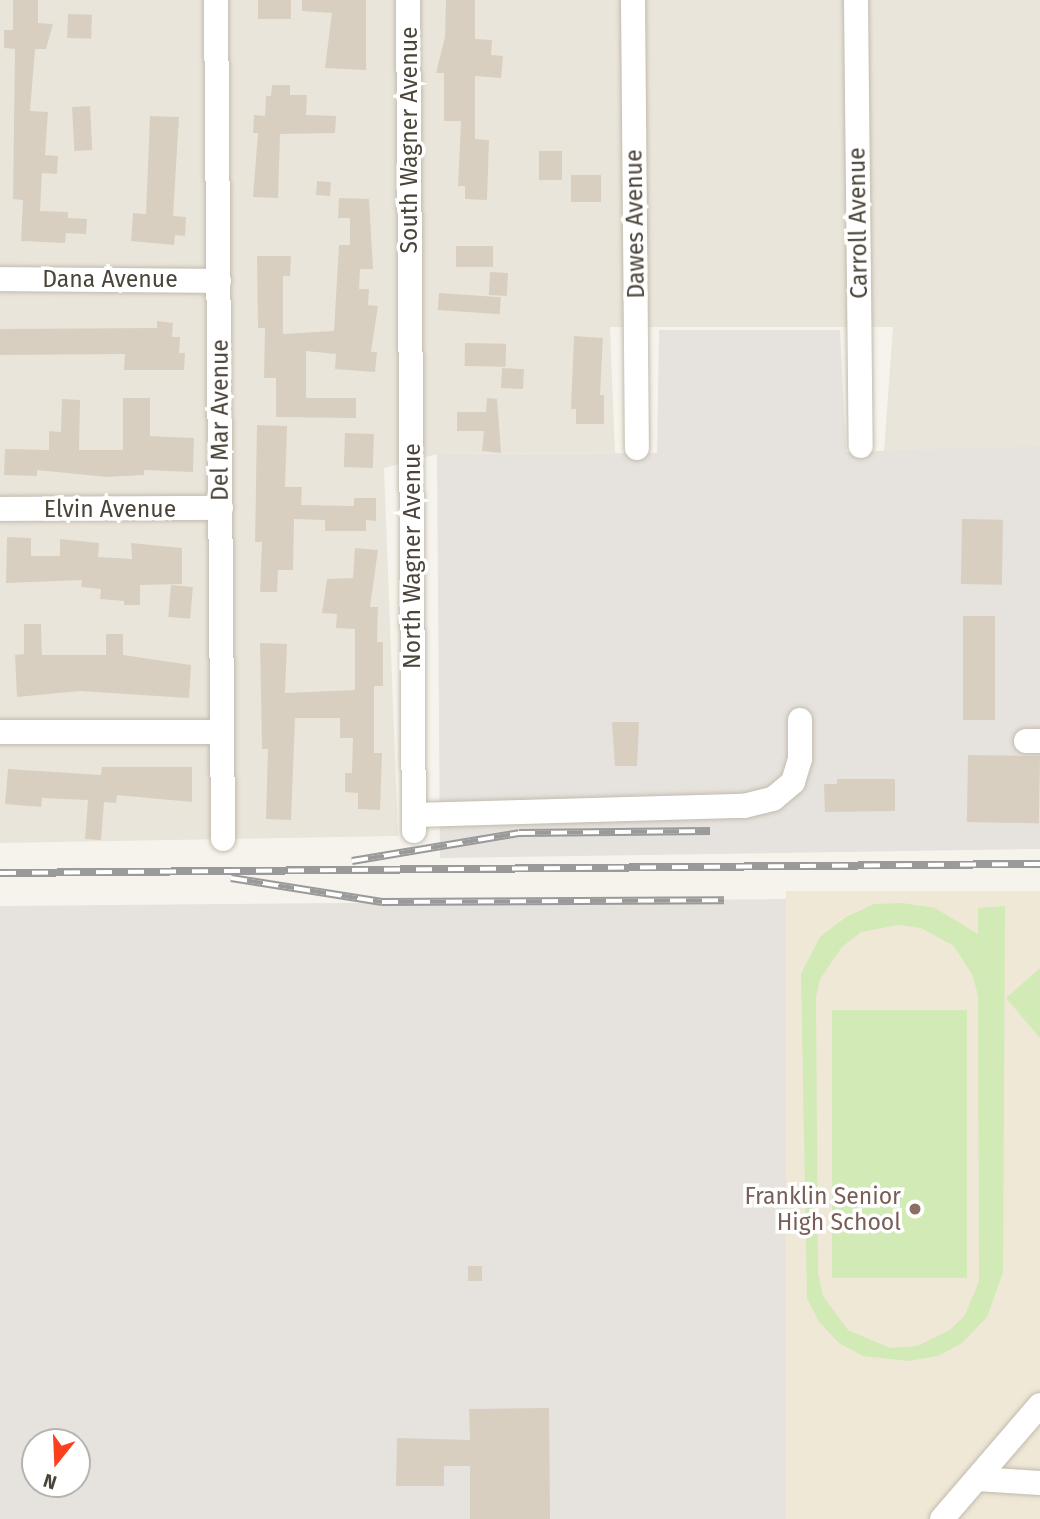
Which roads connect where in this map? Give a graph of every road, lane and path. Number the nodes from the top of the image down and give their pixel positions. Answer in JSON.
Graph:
{"nodes":[{"id":1,"x":216,"y":0,"type":"edge"},
{"id":2,"x":408,"y":0,"type":"edge"},
{"id":3,"x":632,"y":0,"type":"edge"},
{"id":4,"x":856,"y":0,"type":"edge"},
{"id":5,"x":0,"y":279,"type":"edge"},
{"id":6,"x":410,"y":280,"type":"joint"},
{"id":7,"x":219,"y":281,"type":"junction"},
{"id":8,"x":861,"y":446,"type":"dead end"},
{"id":9,"x":636,"y":448,"type":"dead end"},
{"id":10,"x":0,"y":509,"type":"edge"},
{"id":11,"x":221,"y":509,"type":"junction"},
{"id":12,"x":800,"y":720,"type":"dead end"},
{"id":13,"x":0,"y":732,"type":"edge"},
{"id":14,"x":222,"y":732,"type":"junction"},
{"id":15,"x":223,"y":839,"type":"dead end"},
{"id":16,"x":1040,"y":1405,"type":"edge"},
{"id":17,"x":977,"y":1479,"type":"junction"},
{"id":18,"x":1040,"y":1483,"type":"edge"},
{"id":19,"x":942,"y":1519,"type":"edge"}],
"edges":[{"from":1,"to":7,"type":"street","name":"Del Mar Avenue"},
{"from":2,"to":6,"type":"street","name":"South Wagner Avenue"},
{"from":3,"to":9,"type":"street","name":"Dawes Avenue"},
{"from":4,"to":8,"type":"street","name":"Carroll Avenue"},
{"from":5,"to":7,"type":"street","name":"Dana Avenue"},
{"from":6,"to":12,"type":"street","name":"North Wagner Avenue"},
{"from":7,"to":11,"type":"street","name":"Del Mar Avenue"},
{"from":10,"to":11,"type":"street","name":"Elvin Avenue"},
{"from":11,"to":14,"type":"street","name":"Del Mar Avenue"},
{"from":13,"to":14,"type":"street"},
{"from":14,"to":15,"type":"street","name":"Del Mar Avenue"},
{"from":16,"to":17,"type":"street"},
{"from":17,"to":18,"type":"street"},
{"from":17,"to":19,"type":"street"}]}
